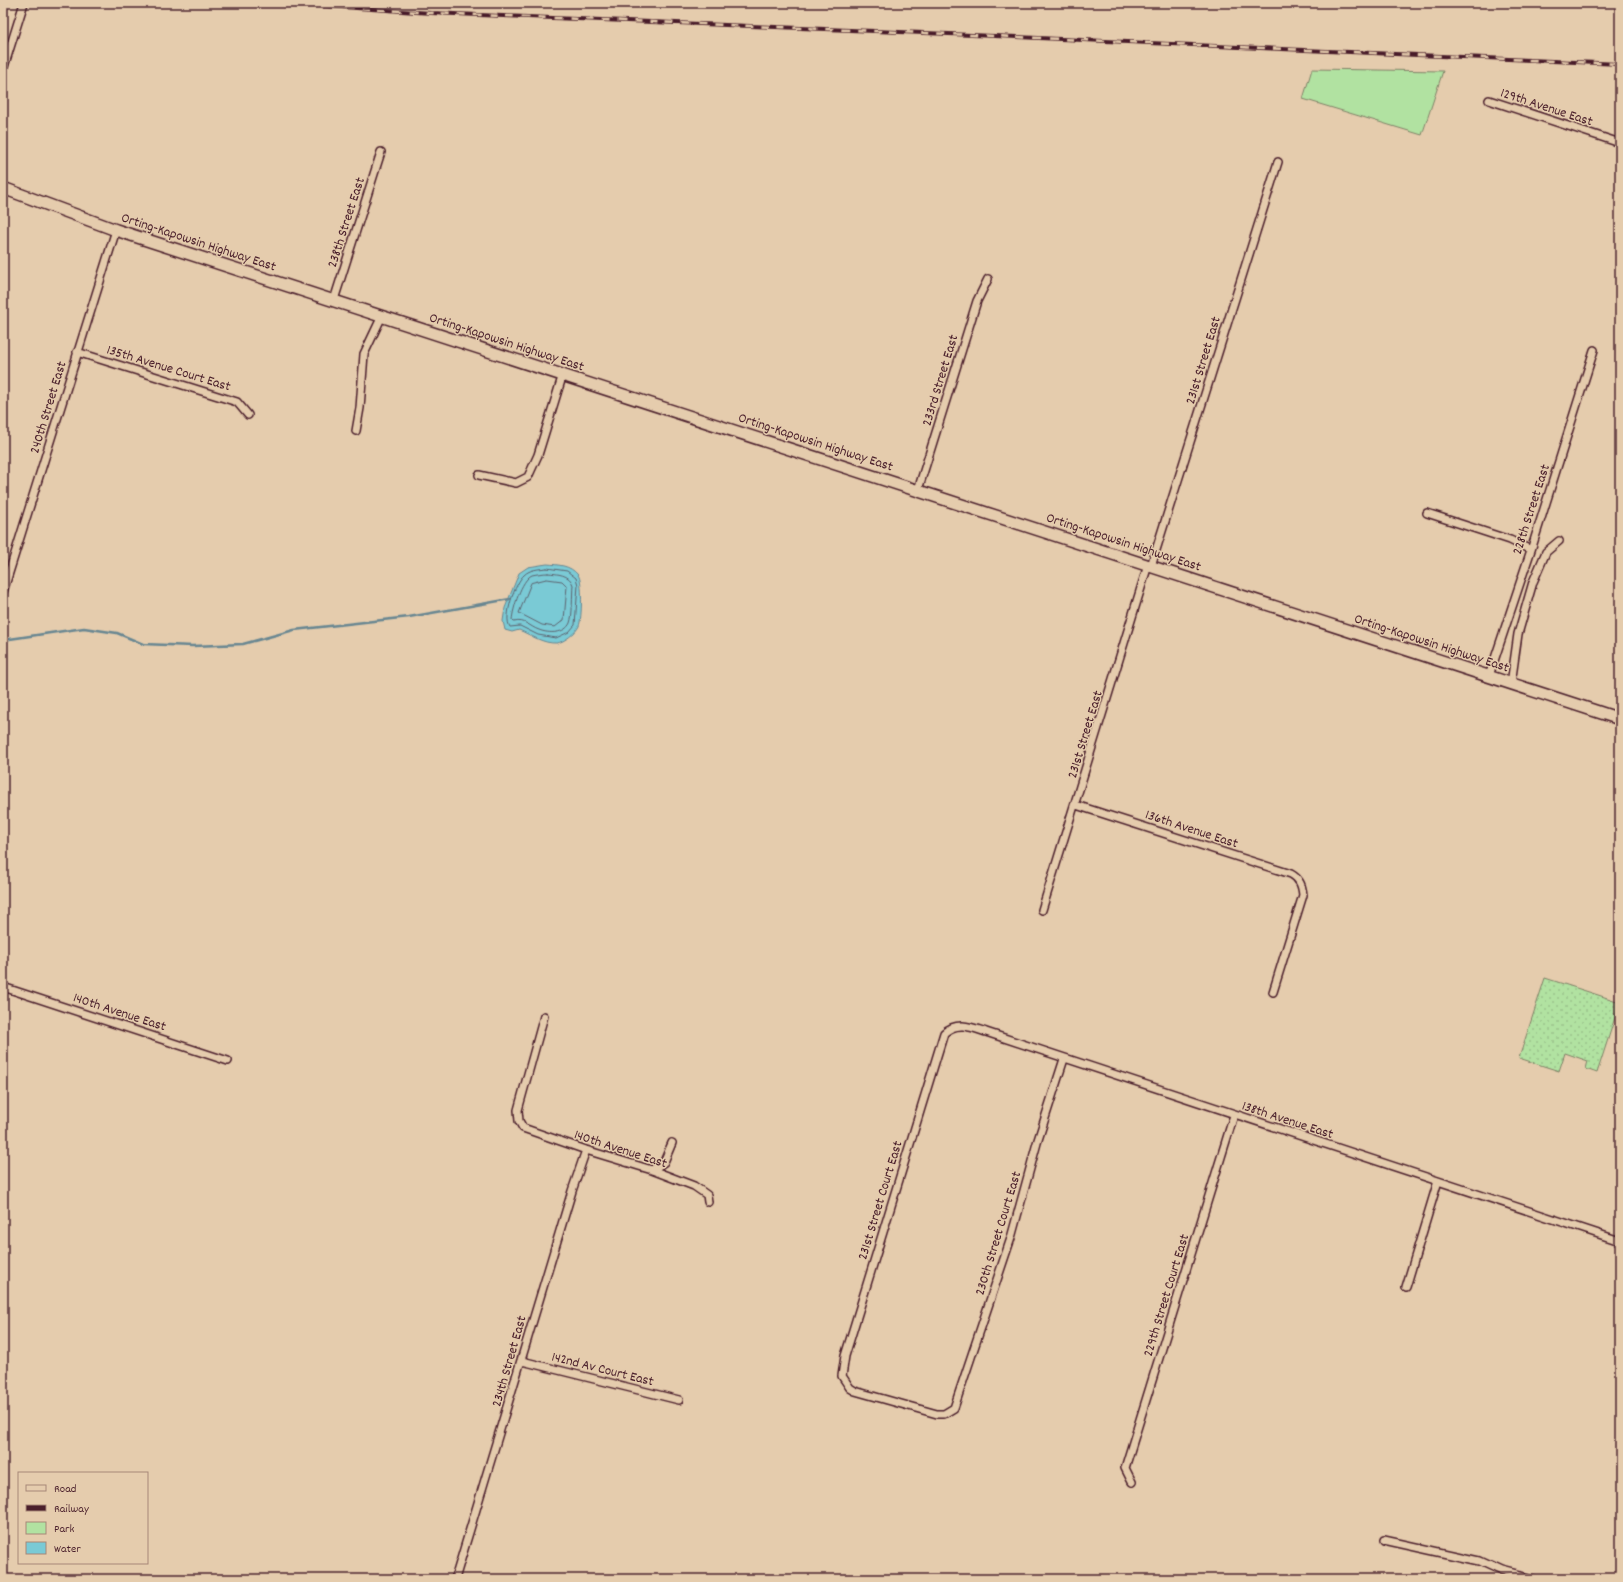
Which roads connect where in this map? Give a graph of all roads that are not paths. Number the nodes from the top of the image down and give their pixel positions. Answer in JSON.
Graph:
{"nodes":[{"id":1,"x":24,"y":3,"type":"edge"},
{"id":2,"x":3,"y":70,"type":"edge"},
{"id":3,"x":1489,"y":100,"type":"dead end"},
{"id":4,"x":1620,"y":143,"type":"edge"},
{"id":5,"x":381,"y":152,"type":"dead end"},
{"id":6,"x":1278,"y":162,"type":"dead end"},
{"id":7,"x":3,"y":188,"type":"edge"},
{"id":8,"x":116,"y":230,"type":"junction"},
{"id":9,"x":988,"y":279,"type":"dead end"},
{"id":10,"x":334,"y":300,"type":"junction"},
{"id":11,"x":382,"y":316,"type":"junction"},
{"id":12,"x":1594,"y":350,"type":"dead end"},
{"id":13,"x":77,"y":352,"type":"junction"},
{"id":14,"x":563,"y":374,"type":"junction"},
{"id":15,"x":248,"y":415,"type":"dead end"},
{"id":16,"x":356,"y":431,"type":"dead end"},
{"id":17,"x":479,"y":475,"type":"dead end"},
{"id":18,"x":918,"y":490,"type":"junction"},
{"id":19,"x":1426,"y":513,"type":"dead end"},
{"id":20,"x":1559,"y":541,"type":"dead end"},
{"id":21,"x":1531,"y":550,"type":"junction"},
{"id":22,"x":1150,"y":565,"type":"junction"},
{"id":23,"x":3,"y":592,"type":"edge"},
{"id":24,"x":1489,"y":676,"type":"junction"},
{"id":25,"x":1511,"y":684,"type":"junction"},
{"id":26,"x":1620,"y":719,"type":"edge"},
{"id":27,"x":1076,"y":805,"type":"junction"},
{"id":28,"x":1042,"y":910,"type":"dead end"},
{"id":29,"x":3,"y":987,"type":"edge"},
{"id":30,"x":1272,"y":992,"type":"dead end"},
{"id":31,"x":544,"y":1016,"type":"dead end"},
{"id":32,"x":949,"y":1028,"type":"joint"},
{"id":33,"x":1064,"y":1058,"type":"junction"},
{"id":34,"x":228,"y":1061,"type":"dead end"},
{"id":35,"x":1234,"y":1115,"type":"junction"},
{"id":36,"x":672,"y":1144,"type":"dead end"},
{"id":37,"x":586,"y":1150,"type":"junction"},
{"id":38,"x":652,"y":1170,"type":"junction"},
{"id":39,"x":1438,"y":1181,"type":"junction"},
{"id":40,"x":708,"y":1202,"type":"dead end"},
{"id":41,"x":1620,"y":1240,"type":"edge"},
{"id":42,"x":1406,"y":1287,"type":"dead end"},
{"id":43,"x":522,"y":1361,"type":"junction"},
{"id":44,"x":679,"y":1400,"type":"dead end"},
{"id":45,"x":950,"y":1412,"type":"joint"},
{"id":46,"x":1132,"y":1482,"type":"dead end"},
{"id":47,"x":1384,"y":1540,"type":"dead end"},
{"id":48,"x":455,"y":1579,"type":"edge"},
{"id":49,"x":1532,"y":1579,"type":"edge"}],
"edges":[{"from":1,"to":2,"type":"street"},
{"from":3,"to":4,"type":"street","name":"129th Avenue East"},
{"from":5,"to":10,"type":"street","name":"238th Street East"},
{"from":6,"to":22,"type":"street","name":"231st Street East"},
{"from":7,"to":8,"type":"main road","name":"Orting-Kapowsin Highway East"},
{"from":8,"to":10,"type":"main road","name":"Orting-Kapowsin Highway East"},
{"from":8,"to":13,"type":"street","name":"240th Street East"},
{"from":9,"to":18,"type":"street","name":"233rd Street East"},
{"from":10,"to":11,"type":"main road","name":"Orting-Kapowsin Highway East"},
{"from":11,"to":14,"type":"main road","name":"Orting-Kapowsin Highway East"},
{"from":11,"to":16,"type":"street"},
{"from":12,"to":21,"type":"street","name":"228th Street East"},
{"from":13,"to":15,"type":"street","name":"135th Avenue Court East"},
{"from":13,"to":23,"type":"street","name":"240th Street East"},
{"from":14,"to":17,"type":"street"},
{"from":14,"to":18,"type":"main road","name":"Orting-Kapowsin Highway East"},
{"from":18,"to":22,"type":"main road","name":"Orting-Kapowsin Highway East"},
{"from":19,"to":21,"type":"street"},
{"from":20,"to":25,"type":"street"},
{"from":21,"to":24,"type":"street","name":"228th Street East"},
{"from":22,"to":24,"type":"main road","name":"Orting-Kapowsin Highway East"},
{"from":22,"to":27,"type":"street","name":"231st Street East"},
{"from":24,"to":25,"type":"main road","name":"Orting-Kapowsin Highway East"},
{"from":25,"to":26,"type":"main road","name":"Orting-Kapowsin Highway East"},
{"from":27,"to":28,"type":"street","name":"231st Street East"},
{"from":27,"to":30,"type":"street","name":"136th Avenue East"},
{"from":29,"to":34,"type":"street","name":"140th Avenue East"},
{"from":31,"to":37,"type":"street","name":"140th Avenue East"},
{"from":32,"to":33,"type":"street","name":"138th Avenue East"},
{"from":32,"to":45,"type":"street","name":"231st Street Court East"},
{"from":33,"to":35,"type":"street","name":"138th Avenue East"},
{"from":33,"to":45,"type":"street","name":"230th Street Court East"},
{"from":35,"to":39,"type":"street","name":"138th Avenue East"},
{"from":35,"to":46,"type":"street","name":"229th Street Court East"},
{"from":36,"to":38,"type":"street"},
{"from":37,"to":38,"type":"street","name":"140th Avenue East"},
{"from":37,"to":43,"type":"street","name":"234th Street East"},
{"from":38,"to":40,"type":"street","name":"140th Avenue East"},
{"from":39,"to":41,"type":"street","name":"138th Avenue East"},
{"from":39,"to":42,"type":"street"},
{"from":43,"to":44,"type":"street","name":"142nd Av Court East"},
{"from":43,"to":48,"type":"street","name":"234th Street East"},
{"from":47,"to":49,"type":"street"}]}
